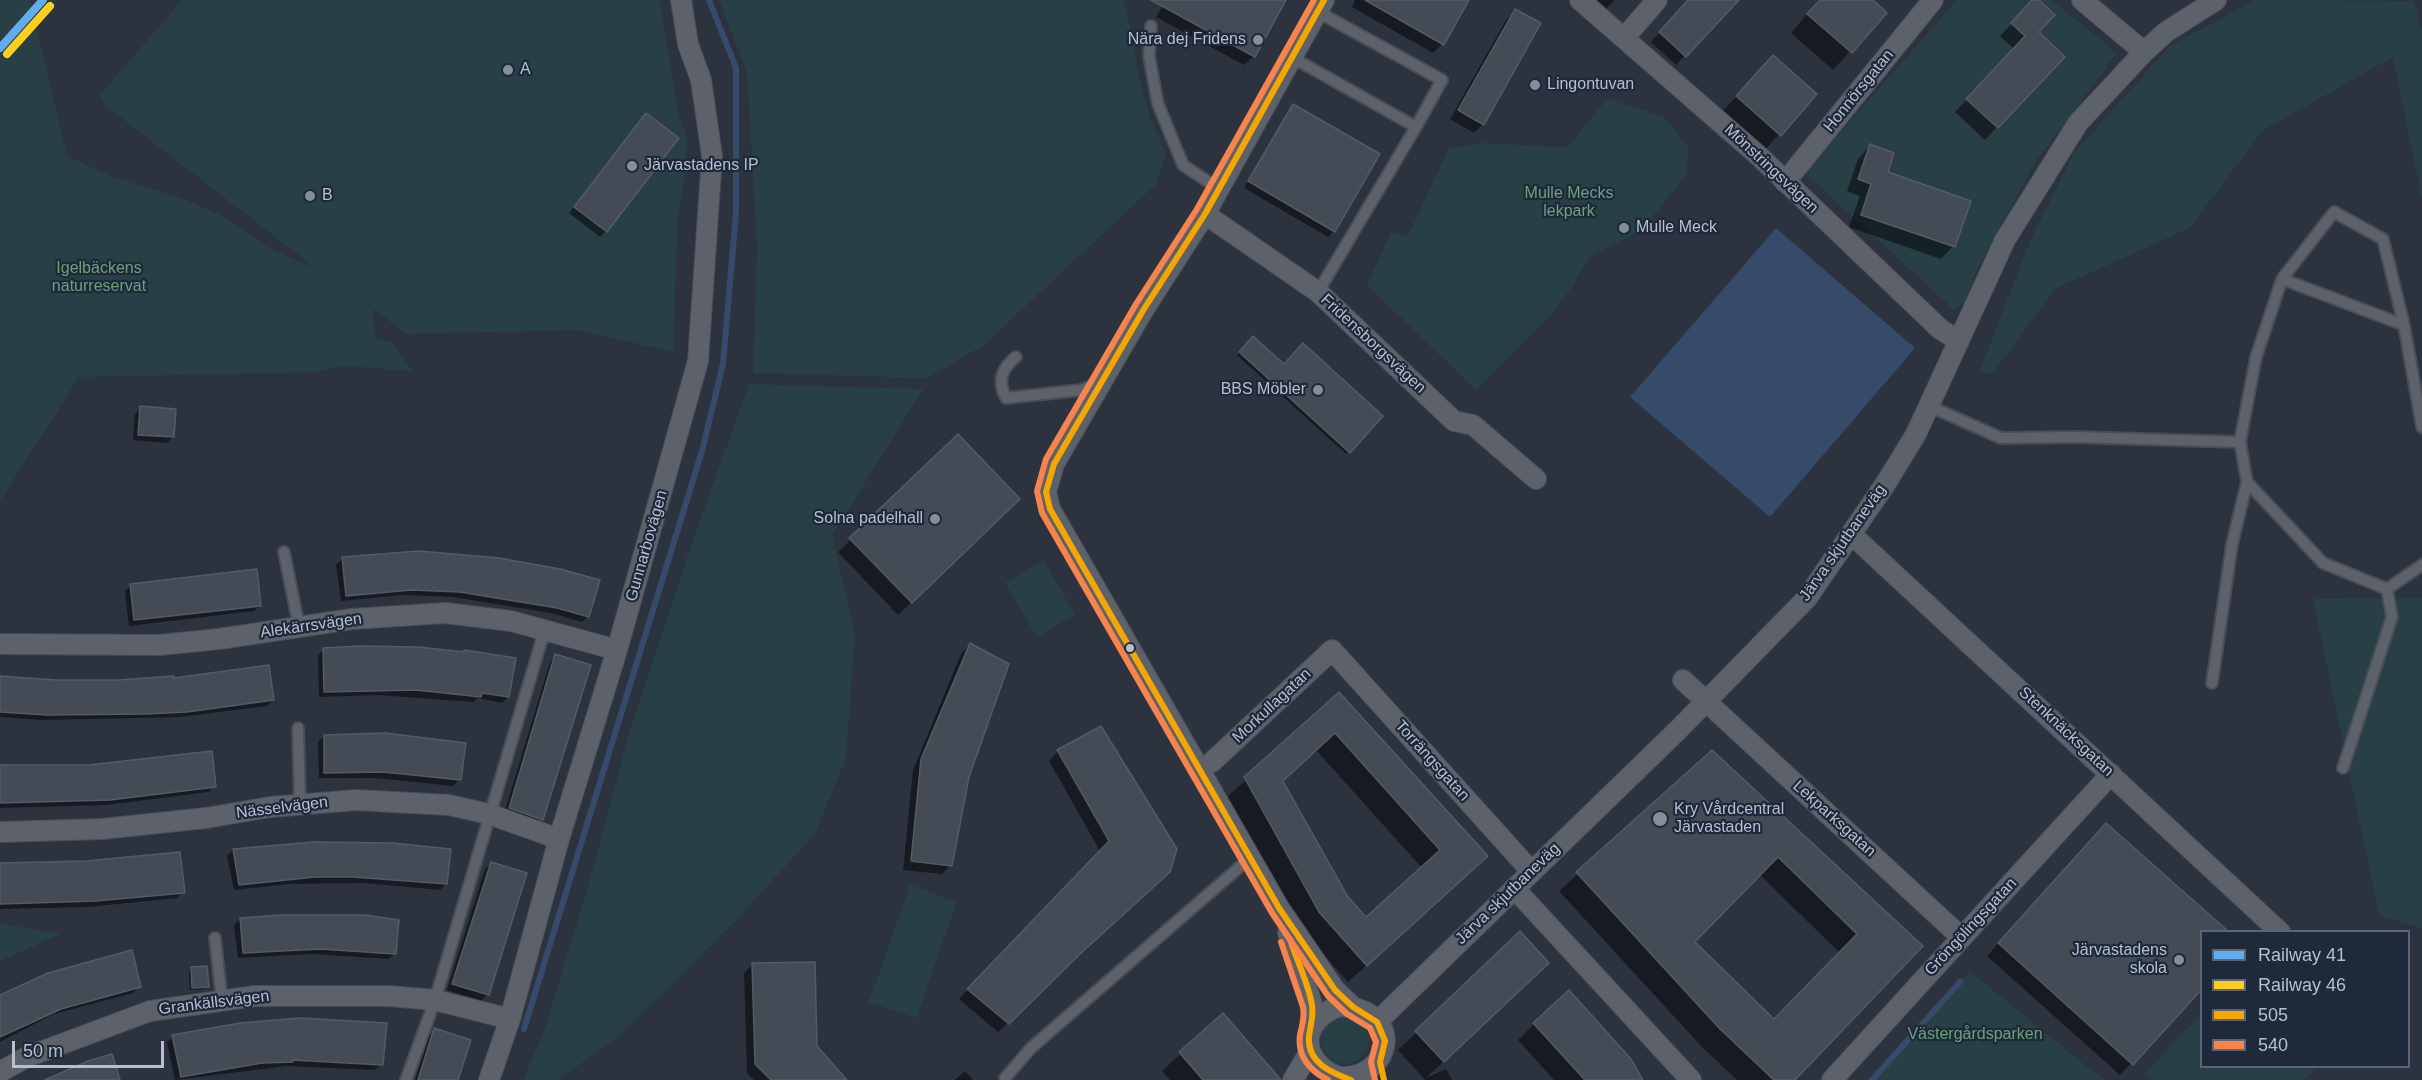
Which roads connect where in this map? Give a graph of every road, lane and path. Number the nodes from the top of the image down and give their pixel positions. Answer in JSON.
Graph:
{"nodes":[{"id":1,"x":681,"y":0,"type":"edge"},
{"id":2,"x":1580,"y":0,"type":"edge"},
{"id":3,"x":1657,"y":0,"type":"edge"},
{"id":4,"x":1933,"y":0,"type":"edge"},
{"id":5,"x":2082,"y":0,"type":"edge"},
{"id":6,"x":2216,"y":0,"type":"edge"},
{"id":7,"x":1321,"y":6,"type":"edge"},
{"id":8,"x":1151,"y":26,"type":"dead end"},
{"id":9,"x":1625,"y":37,"type":"junction"},
{"id":10,"x":2144,"y":52,"type":"junction"},
{"id":11,"x":1293,"y":58,"type":"junction"},
{"id":12,"x":1416,"y":127,"type":"junction"},
{"id":13,"x":1785,"y":182,"type":"junction"},
{"id":14,"x":1219,"y":189,"type":"junction"},
{"id":15,"x":1205,"y":214,"type":"junction"},
{"id":16,"x":2282,"y":279,"type":"junction"},
{"id":17,"x":1318,"y":292,"type":"junction"},
{"id":18,"x":2404,"y":325,"type":"junction"},
{"id":19,"x":1959,"y":340,"type":"junction"},
{"id":20,"x":1016,"y":357,"type":"dead end"},
{"id":21,"x":1102,"y":382,"type":"junction"},
{"id":22,"x":1929,"y":406,"type":"junction"},
{"id":23,"x":2422,"y":427,"type":"edge"},
{"id":24,"x":2240,"y":442,"type":"junction"},
{"id":25,"x":1536,"y":479,"type":"dead end"},
{"id":26,"x":2247,"y":482,"type":"junction"},
{"id":27,"x":1851,"y":534,"type":"junction"},
{"id":28,"x":284,"y":552,"type":"dead end"},
{"id":29,"x":2422,"y":565,"type":"edge"},
{"id":30,"x":2387,"y":589,"type":"junction"},
{"id":31,"x":299,"y":627,"type":"junction"},
{"id":32,"x":542,"y":639,"type":"dead end"},
{"id":33,"x":0,"y":644,"type":"edge"},
{"id":34,"x":617,"y":650,"type":"junction"},
{"id":35,"x":1332,"y":650,"type":"joint"},
{"id":36,"x":1683,"y":680,"type":"dead end"},
{"id":37,"x":2212,"y":683,"type":"dead end"},
{"id":38,"x":1706,"y":702,"type":"junction"},
{"id":39,"x":298,"y":728,"type":"dead end"},
{"id":40,"x":1212,"y":762,"type":"dead end"},
{"id":41,"x":2343,"y":768,"type":"dead end"},
{"id":42,"x":2112,"y":774,"type":"junction"},
{"id":43,"x":300,"y":804,"type":"junction"},
{"id":44,"x":489,"y":814,"type":"junction"},
{"id":45,"x":0,"y":832,"type":"edge"},
{"id":46,"x":559,"y":838,"type":"junction"},
{"id":47,"x":1250,"y":858,"type":"junction"},
{"id":48,"x":1531,"y":872,"type":"junction"},
{"id":49,"x":1514,"y":888,"type":"junction"},
{"id":50,"x":1279,"y":908,"type":"junction"},
{"id":51,"x":2278,"y":930,"type":"edge"},
{"id":52,"x":1962,"y":937,"type":"junction"},
{"id":53,"x":215,"y":938,"type":"dead end"},
{"id":54,"x":435,"y":1000,"type":"junction"},
{"id":55,"x":222,"y":1001,"type":"junction"},
{"id":56,"x":1353,"y":1007,"type":"junction"},
{"id":57,"x":510,"y":1019,"type":"junction"},
{"id":58,"x":1314,"y":1022,"type":"junction"},
{"id":59,"x":1377,"y":1022,"type":"junction"},
{"id":60,"x":1310,"y":1051,"type":"junction"},
{"id":61,"x":1382,"y":1071,"type":"edge"},
{"id":62,"x":0,"y":1072,"type":"edge"},
{"id":63,"x":1296,"y":1075,"type":"edge"},
{"id":64,"x":1005,"y":1078,"type":"dead end"},
{"id":65,"x":1342,"y":1079,"type":"edge"},
{"id":66,"x":406,"y":1080,"type":"edge"},
{"id":67,"x":489,"y":1080,"type":"edge"},
{"id":68,"x":1691,"y":1080,"type":"edge"},
{"id":69,"x":1832,"y":1080,"type":"edge"}],
"edges":[{"from":1,"to":34,"type":"street","name":"Gunnarbovägen"},
{"from":2,"to":9,"type":"street","name":"Mönstringsvägen"},
{"from":3,"to":9,"type":"street"},
{"from":4,"to":13,"type":"street","name":"Honnörsgatan"},
{"from":5,"to":10,"type":"street"},
{"from":6,"to":10,"type":"street","name":"Järva skjutbaneväg"},
{"from":7,"to":11,"type":"street"},
{"from":7,"to":12,"type":"lane"},
{"from":8,"to":14,"type":"lane"},
{"from":9,"to":13,"type":"street","name":"Mönstringsvägen"},
{"from":10,"to":19,"type":"street","name":"Järva skjutbaneväg"},
{"from":11,"to":12,"type":"lane"},
{"from":11,"to":14,"type":"street"},
{"from":12,"to":17,"type":"lane"},
{"from":13,"to":19,"type":"street","name":"Mönstringsvägen"},
{"from":14,"to":15,"type":"street"},
{"from":15,"to":17,"type":"street","name":"Fridensborgsvägen"},
{"from":15,"to":21,"type":"street"},
{"from":16,"to":18,"type":"lane"},
{"from":16,"to":18,"type":"lane"},
{"from":16,"to":24,"type":"lane"},
{"from":17,"to":25,"type":"street","name":"Fridensborgsvägen"},
{"from":18,"to":23,"type":"lane"},
{"from":19,"to":22,"type":"street","name":"Järva skjutbaneväg"},
{"from":20,"to":21,"type":"lane"},
{"from":21,"to":47,"type":"street"},
{"from":22,"to":24,"type":"lane"},
{"from":22,"to":27,"type":"street","name":"Järva skjutbaneväg"},
{"from":24,"to":26,"type":"lane"},
{"from":26,"to":30,"type":"lane"},
{"from":26,"to":37,"type":"lane"},
{"from":27,"to":38,"type":"street","name":"Järva skjutbaneväg"},
{"from":27,"to":42,"type":"street","name":"Stenknäcksgatan"},
{"from":28,"to":31,"type":"lane"},
{"from":29,"to":30,"type":"lane"},
{"from":30,"to":41,"type":"lane"},
{"from":31,"to":33,"type":"street","name":"Alekärrsvägen"},
{"from":31,"to":34,"type":"street","name":"Alekärrsvägen"},
{"from":32,"to":44,"type":"lane"},
{"from":34,"to":46,"type":"street","name":"Gunnarbovägen"},
{"from":35,"to":40,"type":"street","name":"Morkullagatan"},
{"from":35,"to":48,"type":"street","name":"Torrängsgatan"},
{"from":36,"to":38,"type":"street","name":"Lekparksgatan"},
{"from":38,"to":48,"type":"street","name":"Järva skjutbaneväg"},
{"from":38,"to":52,"type":"street","name":"Lekparksgatan"},
{"from":39,"to":43,"type":"lane"},
{"from":42,"to":51,"type":"street","name":"Stenknäcksgatan"},
{"from":42,"to":52,"type":"street","name":"Gröngölingsgatan"},
{"from":43,"to":44,"type":"street","name":"Nässelvägen"},
{"from":43,"to":45,"type":"street","name":"Nässelvägen"},
{"from":44,"to":46,"type":"street","name":"Nässelvägen"},
{"from":44,"to":54,"type":"lane"},
{"from":46,"to":57,"type":"street","name":"Gunnarbovägen"},
{"from":47,"to":50,"type":"street"},
{"from":47,"to":64,"type":"lane"},
{"from":48,"to":49,"type":"street","name":"Järva skjutbaneväg"},
{"from":49,"to":59,"type":"street","name":"Järva skjutbaneväg"},
{"from":49,"to":68,"type":"street"},
{"from":50,"to":56,"type":"street"},
{"from":50,"to":58,"type":"street"},
{"from":52,"to":69,"type":"street","name":"Gröngölingsgatan"},
{"from":53,"to":55,"type":"lane"},
{"from":54,"to":55,"type":"street","name":"Grankällsvägen"},
{"from":54,"to":57,"type":"street","name":"Grankällsvägen"},
{"from":54,"to":66,"type":"lane"},
{"from":55,"to":62,"type":"street","name":"Grankällsvägen"},
{"from":56,"to":58,"type":"street"},
{"from":56,"to":59,"type":"street"},
{"from":57,"to":67,"type":"street","name":"Gunnarbovägen"},
{"from":58,"to":60,"type":"street"},
{"from":59,"to":61,"type":"street"},
{"from":60,"to":63,"type":"street"},
{"from":60,"to":65,"type":"street"},
{"from":61,"to":65,"type":"street"}]}
